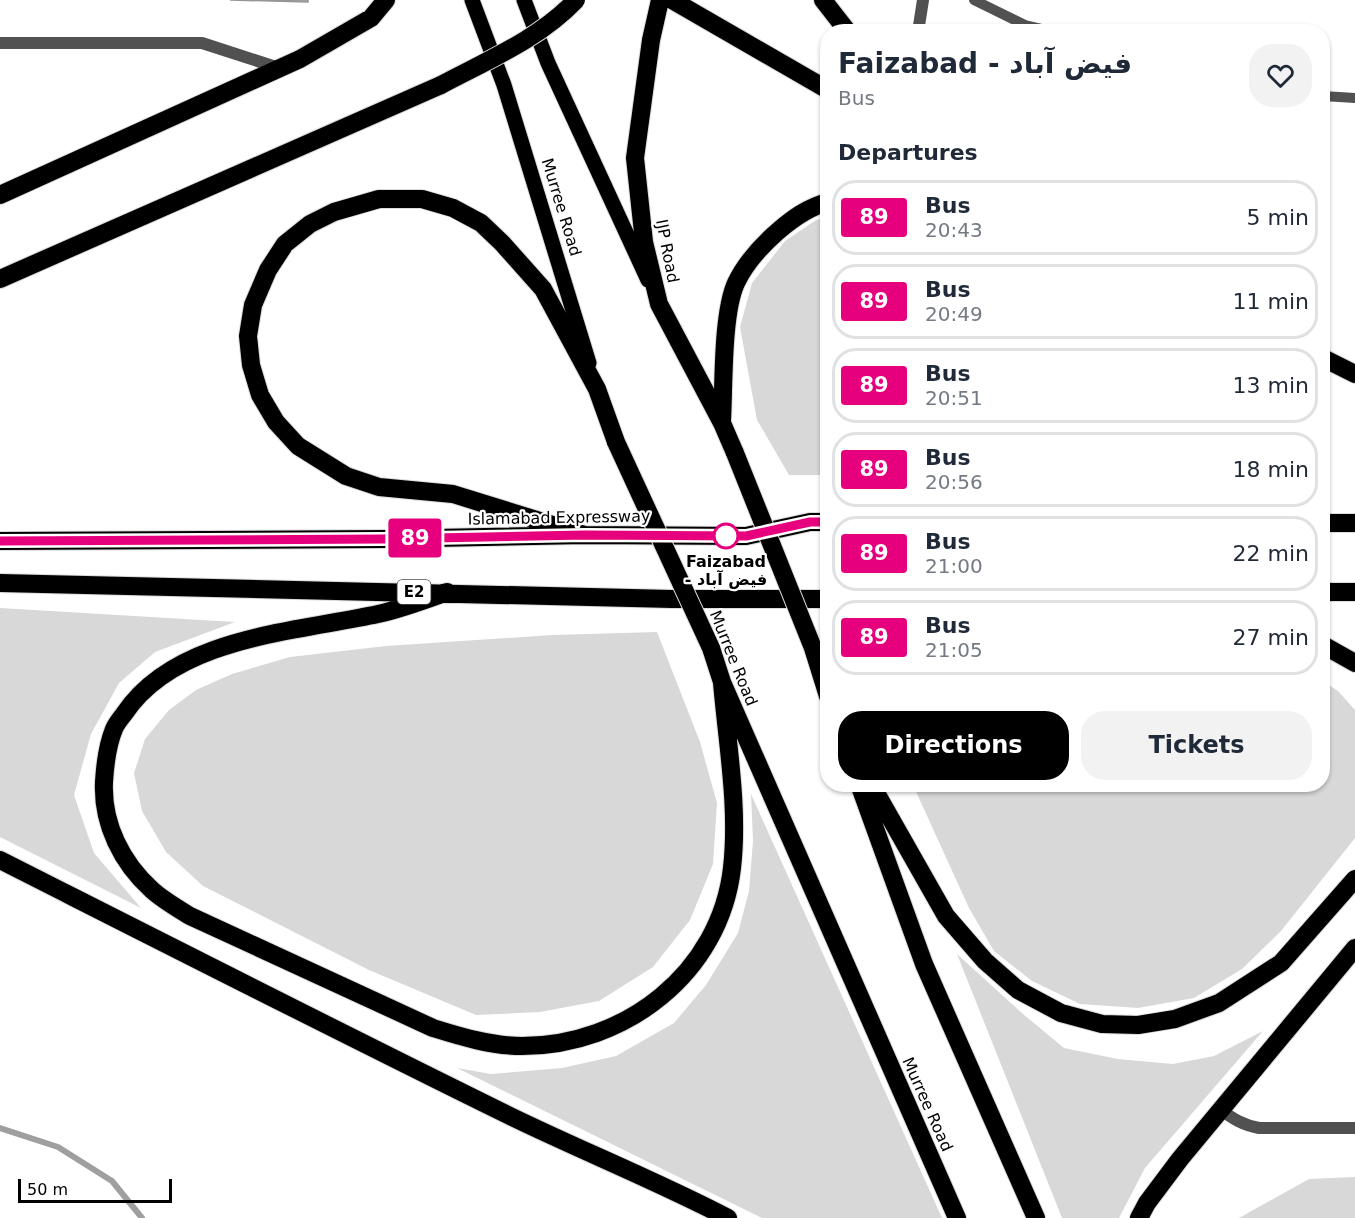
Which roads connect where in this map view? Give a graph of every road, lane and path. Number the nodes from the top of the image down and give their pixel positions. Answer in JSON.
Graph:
{"nodes":[{"id":1,"x":386,"y":0,"type":"edge"},
{"id":2,"x":472,"y":0,"type":"edge"},
{"id":3,"x":524,"y":0,"type":"edge"},
{"id":4,"x":576,"y":0,"type":"edge"},
{"id":5,"x":660,"y":0,"type":"edge"},
{"id":6,"x":672,"y":0,"type":"edge"},
{"id":7,"x":823,"y":0,"type":"edge"},
{"id":8,"x":923,"y":0,"type":"edge"},
{"id":9,"x":974,"y":0,"type":"edge"},
{"id":10,"x":842,"y":24,"type":"edge"},
{"id":11,"x":919,"y":24,"type":"edge"},
{"id":12,"x":1021,"y":24,"type":"edge"},
{"id":13,"x":0,"y":43,"type":"edge"},
{"id":14,"x":279,"y":68,"type":"junction"},
{"id":15,"x":820,"y":85,"type":"edge"},
{"id":16,"x":1330,"y":96,"type":"edge"},
{"id":17,"x":1355,"y":98,"type":"edge"},
{"id":18,"x":0,"y":195,"type":"edge"},
{"id":19,"x":820,"y":204,"type":"edge"},
{"id":20,"x":0,"y":279,"type":"edge"},
{"id":21,"x":659,"y":304,"type":"junction"},
{"id":22,"x":1330,"y":362,"type":"edge"},
{"id":23,"x":1355,"y":374,"type":"edge"},
{"id":24,"x":597,"y":389,"type":"junction"},
{"id":25,"x":722,"y":423,"type":"junction"},
{"id":26,"x":819,"y":522,"type":"edge"},
{"id":27,"x":1330,"y":523,"type":"edge"},
{"id":28,"x":1355,"y":523,"type":"edge"},
{"id":29,"x":585,"y":535,"type":"junction"},
{"id":30,"x":0,"y":541,"type":"edge"},
{"id":31,"x":0,"y":583,"type":"edge"},
{"id":32,"x":1355,"y":591,"type":"edge"},
{"id":33,"x":447,"y":592,"type":"junction"},
{"id":34,"x":1330,"y":592,"type":"edge"},
{"id":35,"x":820,"y":599,"type":"edge"},
{"id":36,"x":1330,"y":649,"type":"edge"},
{"id":37,"x":1355,"y":663,"type":"edge"},
{"id":38,"x":820,"y":670,"type":"edge"},
{"id":39,"x":722,"y":682,"type":"junction"},
{"id":40,"x":862,"y":792,"type":"edge"},
{"id":41,"x":876,"y":792,"type":"edge"},
{"id":42,"x":0,"y":860,"type":"edge"},
{"id":43,"x":1355,"y":879,"type":"edge"},
{"id":44,"x":1355,"y":948,"type":"edge"},
{"id":45,"x":1220,"y":1109,"type":"junction"},
{"id":46,"x":1355,"y":1128,"type":"edge"},
{"id":47,"x":728,"y":1218,"type":"edge"},
{"id":48,"x":957,"y":1218,"type":"edge"},
{"id":49,"x":1036,"y":1218,"type":"edge"},
{"id":50,"x":1139,"y":1218,"type":"edge"}],
"edges":[{"from":1,"to":14,"type":"highway"},
{"from":2,"to":24,"type":"main road","name":"Murree Road"},
{"from":3,"to":21,"type":"main road"},
{"from":4,"to":20,"type":"highway","bridge":true},
{"from":5,"to":21,"type":"highway","name":"IJP Road"},
{"from":6,"to":15,"type":"highway"},
{"from":7,"to":10,"type":"highway"},
{"from":8,"to":11,"type":"street"},
{"from":9,"to":12,"type":"lane"},
{"from":13,"to":14,"type":"street"},
{"from":14,"to":18,"type":"highway"},
{"from":16,"to":17,"type":"lane"},
{"from":19,"to":25,"type":"highway"},
{"from":21,"to":25,"type":"highway","name":"IJP Road"},
{"from":22,"to":23,"type":"highway"},
{"from":24,"to":29,"type":"highway"},
{"from":24,"to":39,"type":"highway","name":"Murree Road","bridge":true},
{"from":25,"to":38,"type":"highway","name":"IJP Road","bridge":true},
{"from":26,"to":29,"type":"highway","name":"Islamabad Expressway"},
{"from":27,"to":28,"type":"highway"},
{"from":29,"to":30,"type":"highway","name":"Islamabad Expressway"},
{"from":31,"to":33,"type":"highway","number":"E2"},
{"from":32,"to":34,"type":"highway"},
{"from":33,"to":35,"type":"highway","number":"E2"},
{"from":33,"to":39,"type":"highway"},
{"from":36,"to":37,"type":"highway"},
{"from":39,"to":48,"type":"highway","name":"Murree Road"},
{"from":40,"to":49,"type":"highway"},
{"from":41,"to":43,"type":"highway"},
{"from":42,"to":47,"type":"highway"},
{"from":44,"to":45,"type":"highway"},
{"from":45,"to":46,"type":"street"},
{"from":45,"to":50,"type":"highway"}]}
